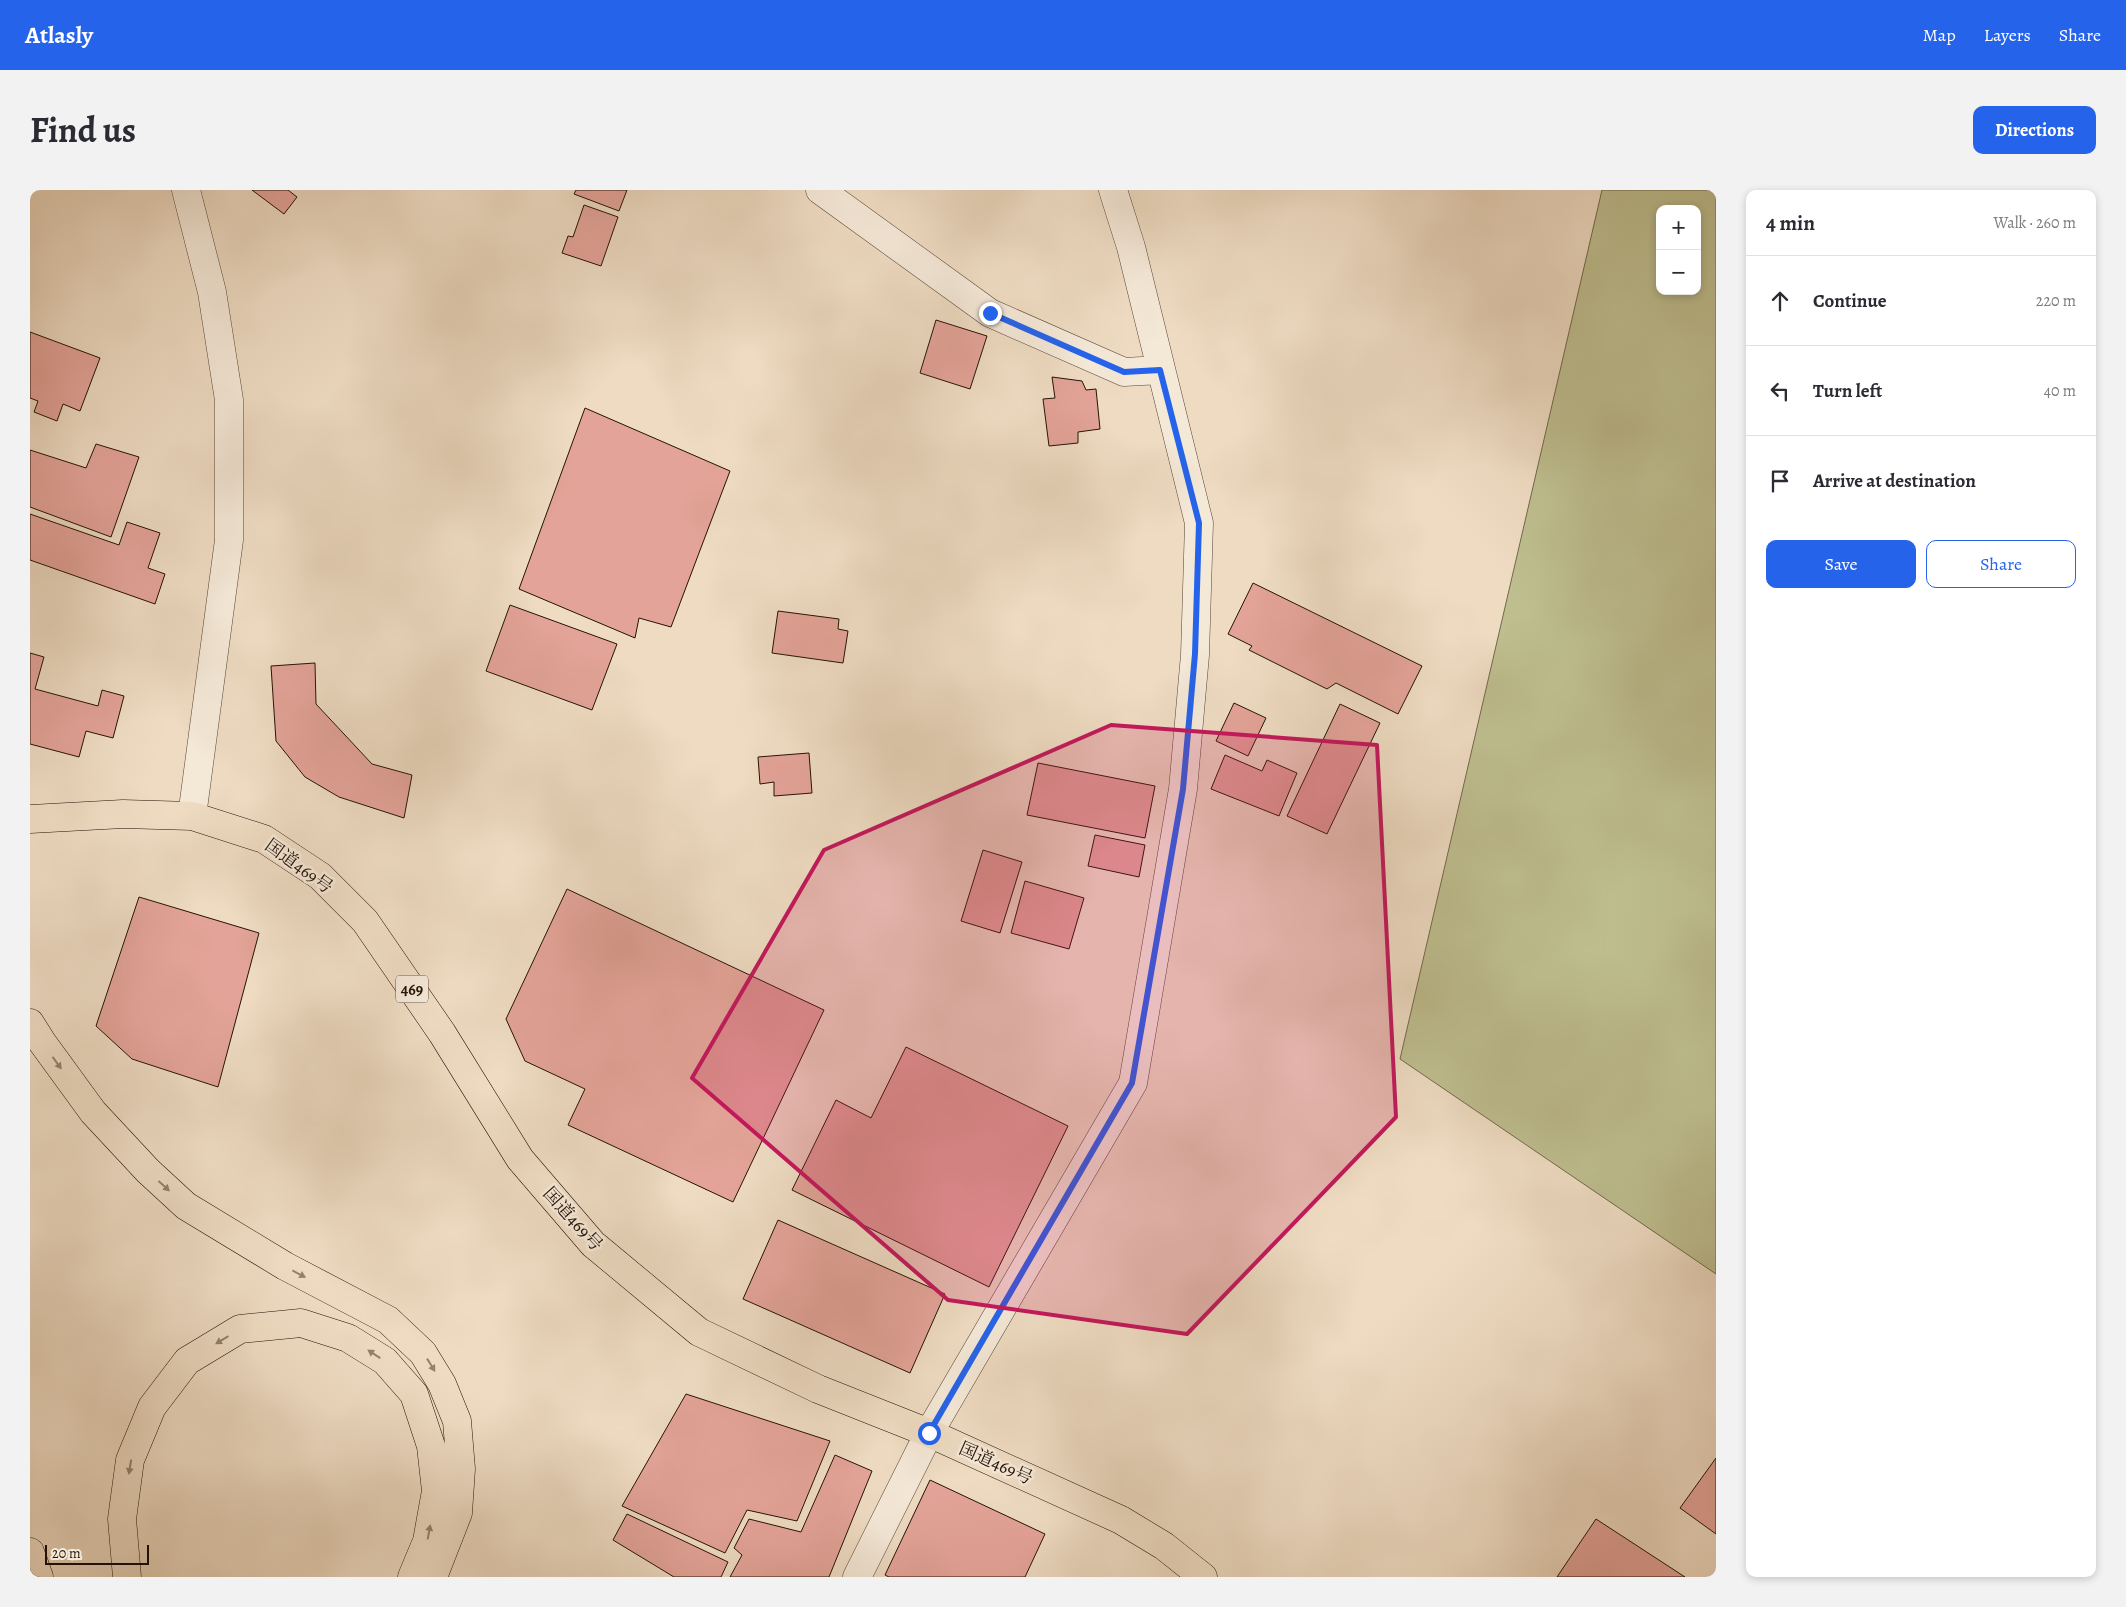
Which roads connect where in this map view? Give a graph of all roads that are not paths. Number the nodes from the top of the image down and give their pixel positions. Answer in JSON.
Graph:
{"nodes":[{"id":1,"x":186,"y":190,"type":"edge"},
{"id":2,"x":820,"y":190,"type":"edge"},
{"id":3,"x":1114,"y":190,"type":"edge"},
{"id":4,"x":1160,"y":370,"type":"junction"},
{"id":5,"x":192,"y":816,"type":"junction"},
{"id":6,"x":30,"y":819,"type":"edge"},
{"id":7,"x":30,"y":1023,"type":"edge"},
{"id":8,"x":929,"y":1433,"type":"junction"},
{"id":9,"x":30,"y":1552,"type":"edge"},
{"id":10,"x":39,"y":1577,"type":"edge"},
{"id":11,"x":126,"y":1577,"type":"edge"},
{"id":12,"x":412,"y":1577,"type":"edge"},
{"id":13,"x":433,"y":1577,"type":"edge"},
{"id":14,"x":857,"y":1577,"type":"edge"},
{"id":15,"x":1203,"y":1577,"type":"edge"}],
"edges":[{"from":1,"to":5,"type":"street"},
{"from":2,"to":4,"type":"street"},
{"from":3,"to":4,"type":"street"},
{"from":4,"to":8,"type":"street"},
{"from":5,"to":6,"type":"highway","name":"国道469号","number":"469"},
{"from":5,"to":8,"type":"highway","name":"国道469号","number":"469"},
{"from":7,"to":13,"type":"highway","one_way":true},
{"from":8,"to":14,"type":"street"},
{"from":8,"to":15,"type":"highway","name":"国道469号","number":"469"},
{"from":9,"to":10,"type":"highway"},
{"from":12,"to":11,"type":"highway","one_way":true}]}
